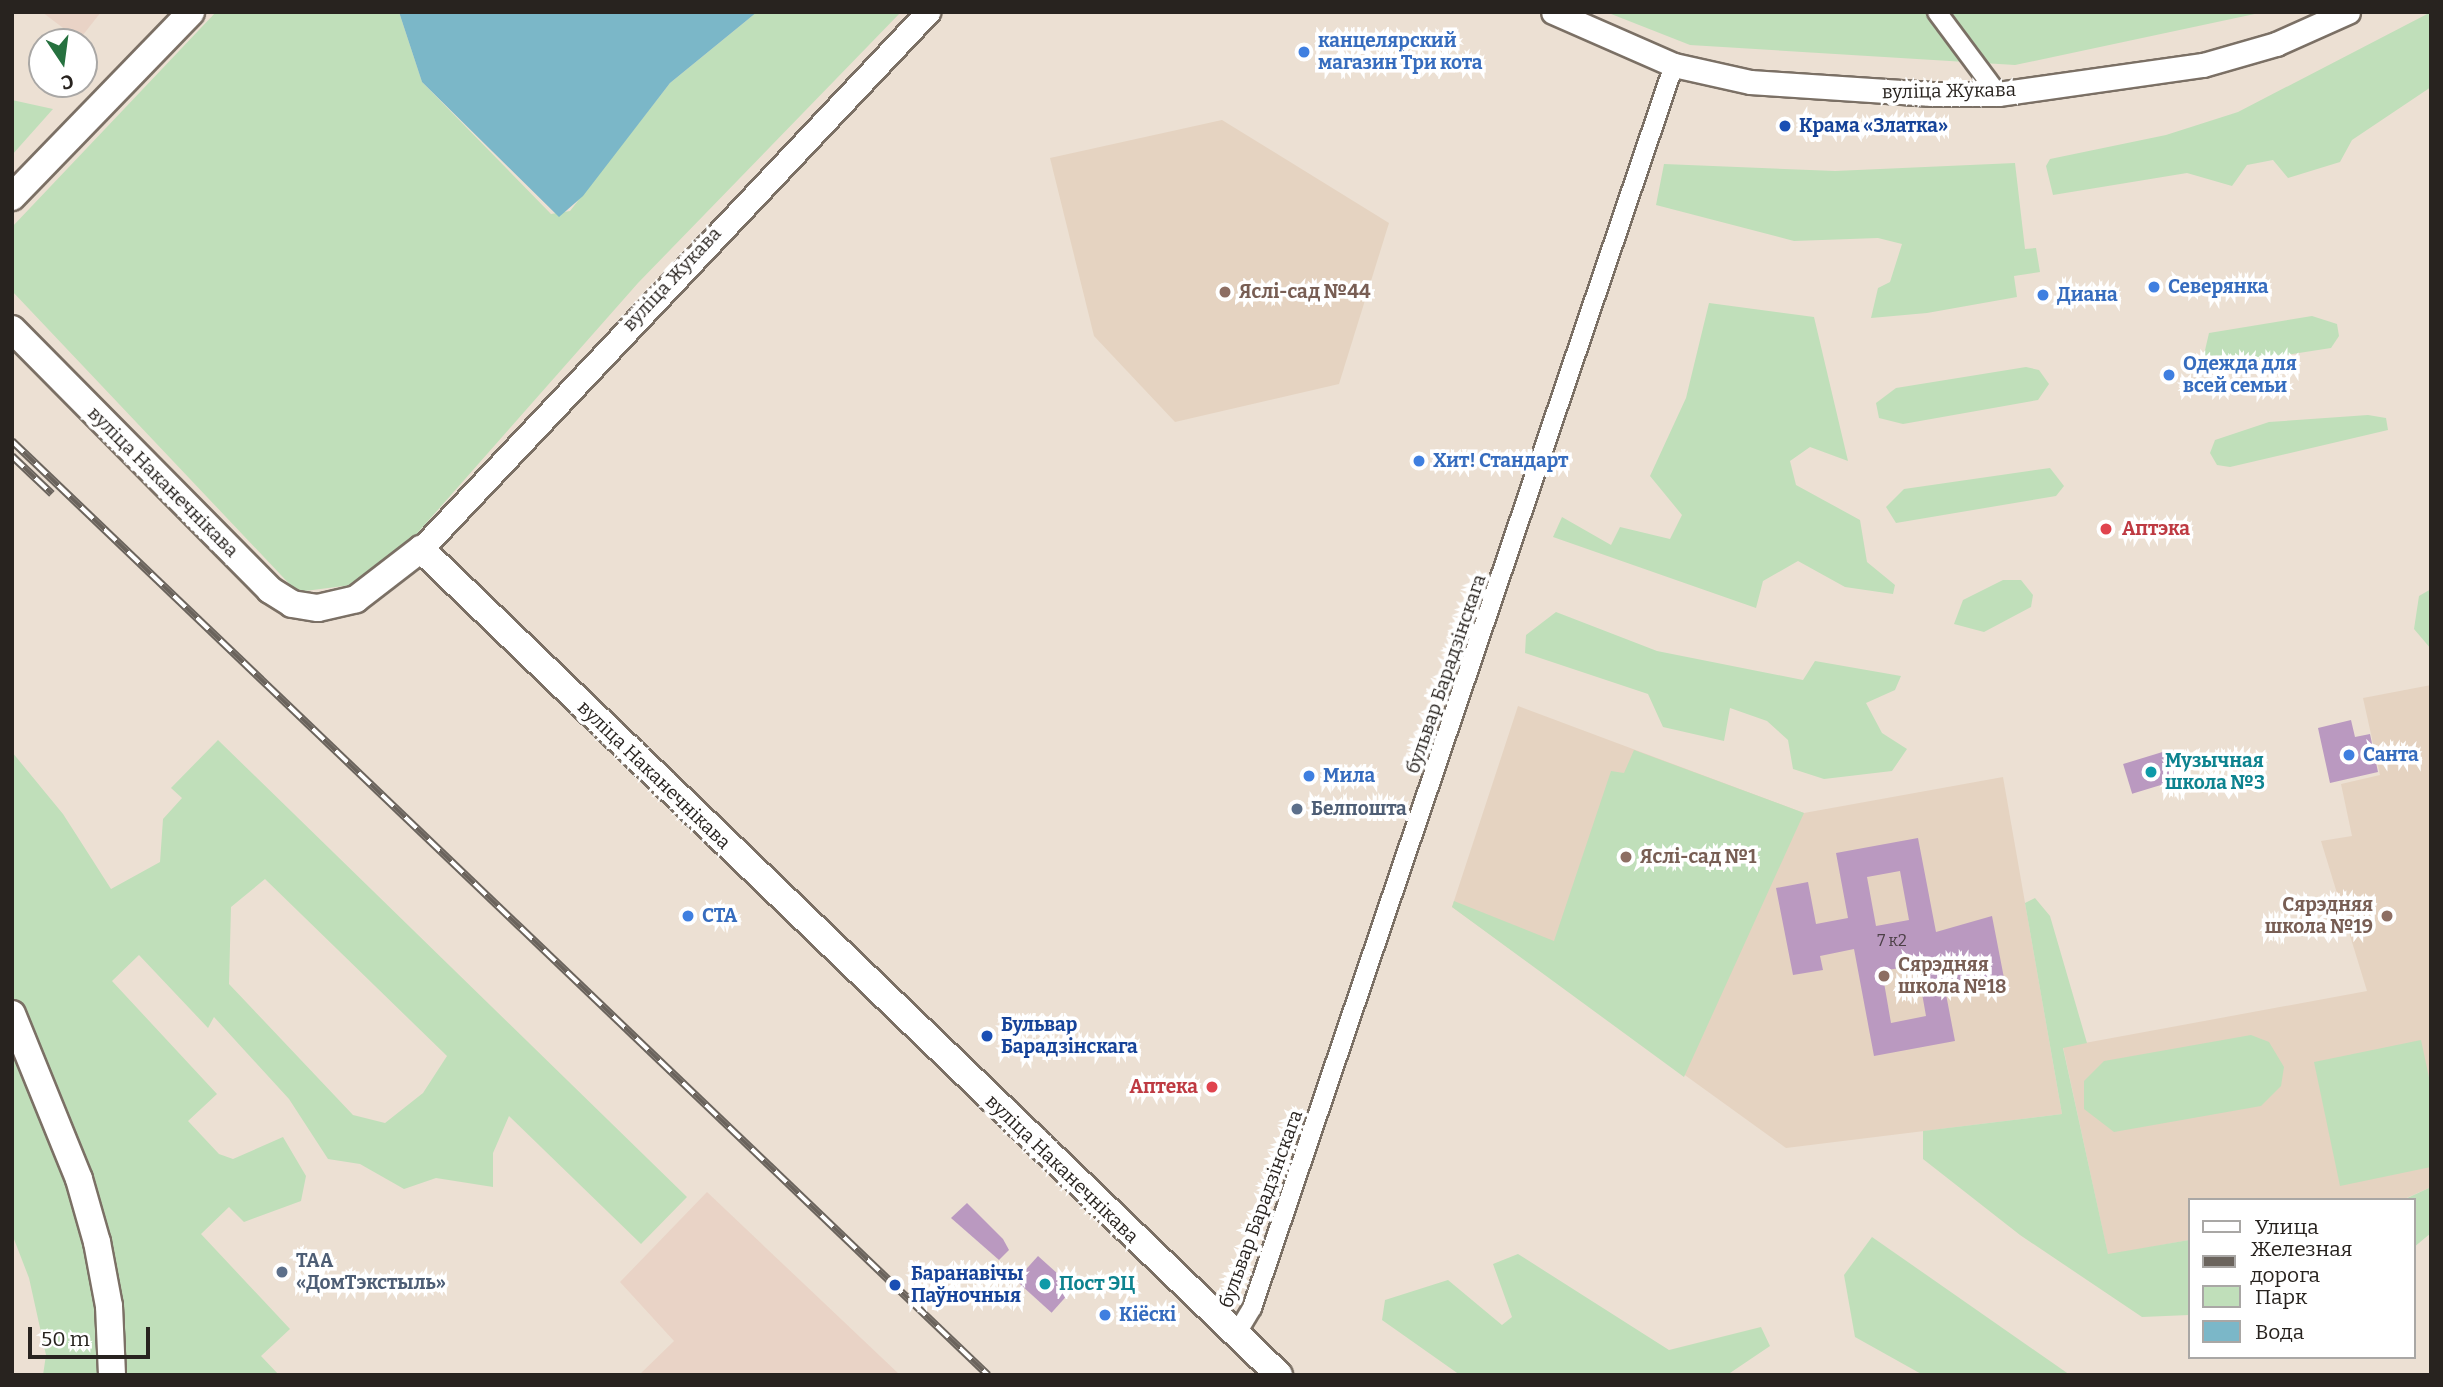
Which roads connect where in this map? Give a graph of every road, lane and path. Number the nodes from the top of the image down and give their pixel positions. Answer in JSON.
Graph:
{"nodes":[{"id":1,"x":191,"y":12,"type":"edge"},
{"id":2,"x":928,"y":12,"type":"edge"},
{"id":3,"x":1553,"y":12,"type":"edge"},
{"id":4,"x":1937,"y":12,"type":"edge"},
{"id":5,"x":2348,"y":12,"type":"edge"},
{"id":6,"x":1674,"y":65,"type":"junction"},
{"id":7,"x":1998,"y":94,"type":"junction"},
{"id":8,"x":12,"y":197,"type":"edge"},
{"id":9,"x":12,"y":329,"type":"edge"},
{"id":10,"x":421,"y":549,"type":"junction"},
{"id":11,"x":12,"y":1014,"type":"edge"},
{"id":12,"x":1237,"y":1333,"type":"junction"},
{"id":13,"x":112,"y":1375,"type":"edge"},
{"id":14,"x":1279,"y":1375,"type":"edge"}],
"edges":[{"from":1,"to":8,"type":"main road"},
{"from":2,"to":10,"type":"street","name":"вуліца Жукава"},
{"from":3,"to":6,"type":"street","name":"вуліца Жукава"},
{"from":4,"to":7,"type":"street"},
{"from":5,"to":7,"type":"street","name":"вуліца Жукава"},
{"from":6,"to":7,"type":"street","name":"вуліца Жукава"},
{"from":6,"to":12,"type":"street","name":"бульвар Барадзінскага"},
{"from":9,"to":10,"type":"main road","name":"вуліца Наканечнікава"},
{"from":10,"to":12,"type":"main road","name":"вуліца Наканечнікава"},
{"from":11,"to":13,"type":"main road"},
{"from":12,"to":14,"type":"main road","name":"вуліца Наканечнікава"}]}
